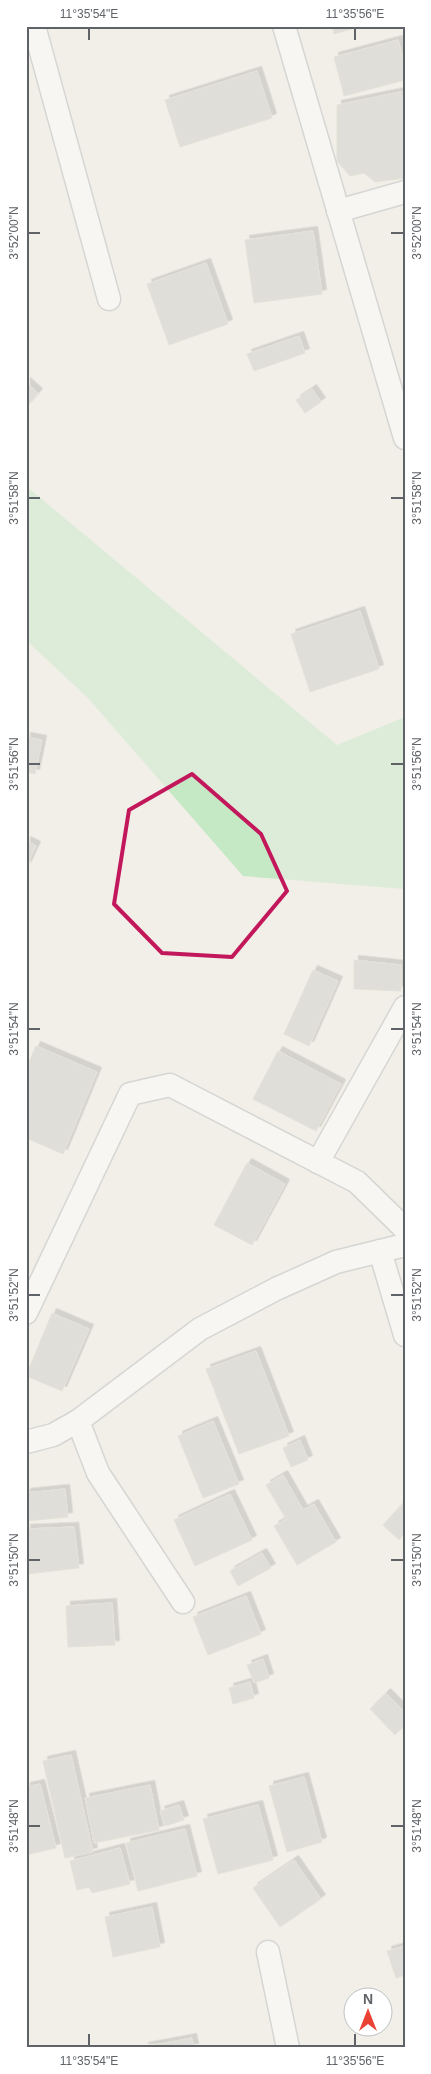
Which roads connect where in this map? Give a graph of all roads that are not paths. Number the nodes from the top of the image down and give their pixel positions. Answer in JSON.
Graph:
{"nodes":[{"id":1,"x":34,"y":26,"type":"edge"},
{"id":2,"x":284,"y":26,"type":"edge"},
{"id":3,"x":405,"y":192,"type":"edge"},
{"id":4,"x":338,"y":211,"type":"junction"},
{"id":5,"x":109,"y":299,"type":"dead end"},
{"id":6,"x":405,"y":438,"type":"edge"},
{"id":7,"x":405,"y":1007,"type":"edge"},
{"id":8,"x":318,"y":1162,"type":"junction"},
{"id":9,"x":405,"y":1229,"type":"edge"},
{"id":10,"x":405,"y":1245,"type":"edge"},
{"id":11,"x":380,"y":1251,"type":"junction"},
{"id":12,"x":26,"y":1313,"type":"edge"},
{"id":13,"x":405,"y":1334,"type":"edge"},
{"id":14,"x":78,"y":1421,"type":"junction"},
{"id":15,"x":26,"y":1442,"type":"edge"},
{"id":16,"x":183,"y":1602,"type":"dead end"},
{"id":17,"x":268,"y":1952,"type":"dead end"},
{"id":18,"x":288,"y":2048,"type":"edge"}],
"edges":[{"from":1,"to":5,"type":"street"},
{"from":2,"to":4,"type":"street"},
{"from":3,"to":4,"type":"street"},
{"from":4,"to":6,"type":"street"},
{"from":7,"to":8,"type":"street"},
{"from":8,"to":9,"type":"street"},
{"from":8,"to":12,"type":"street"},
{"from":10,"to":11,"type":"street"},
{"from":11,"to":13,"type":"street"},
{"from":11,"to":14,"type":"street"},
{"from":14,"to":15,"type":"street"},
{"from":14,"to":16,"type":"street"},
{"from":17,"to":18,"type":"street"}]}
